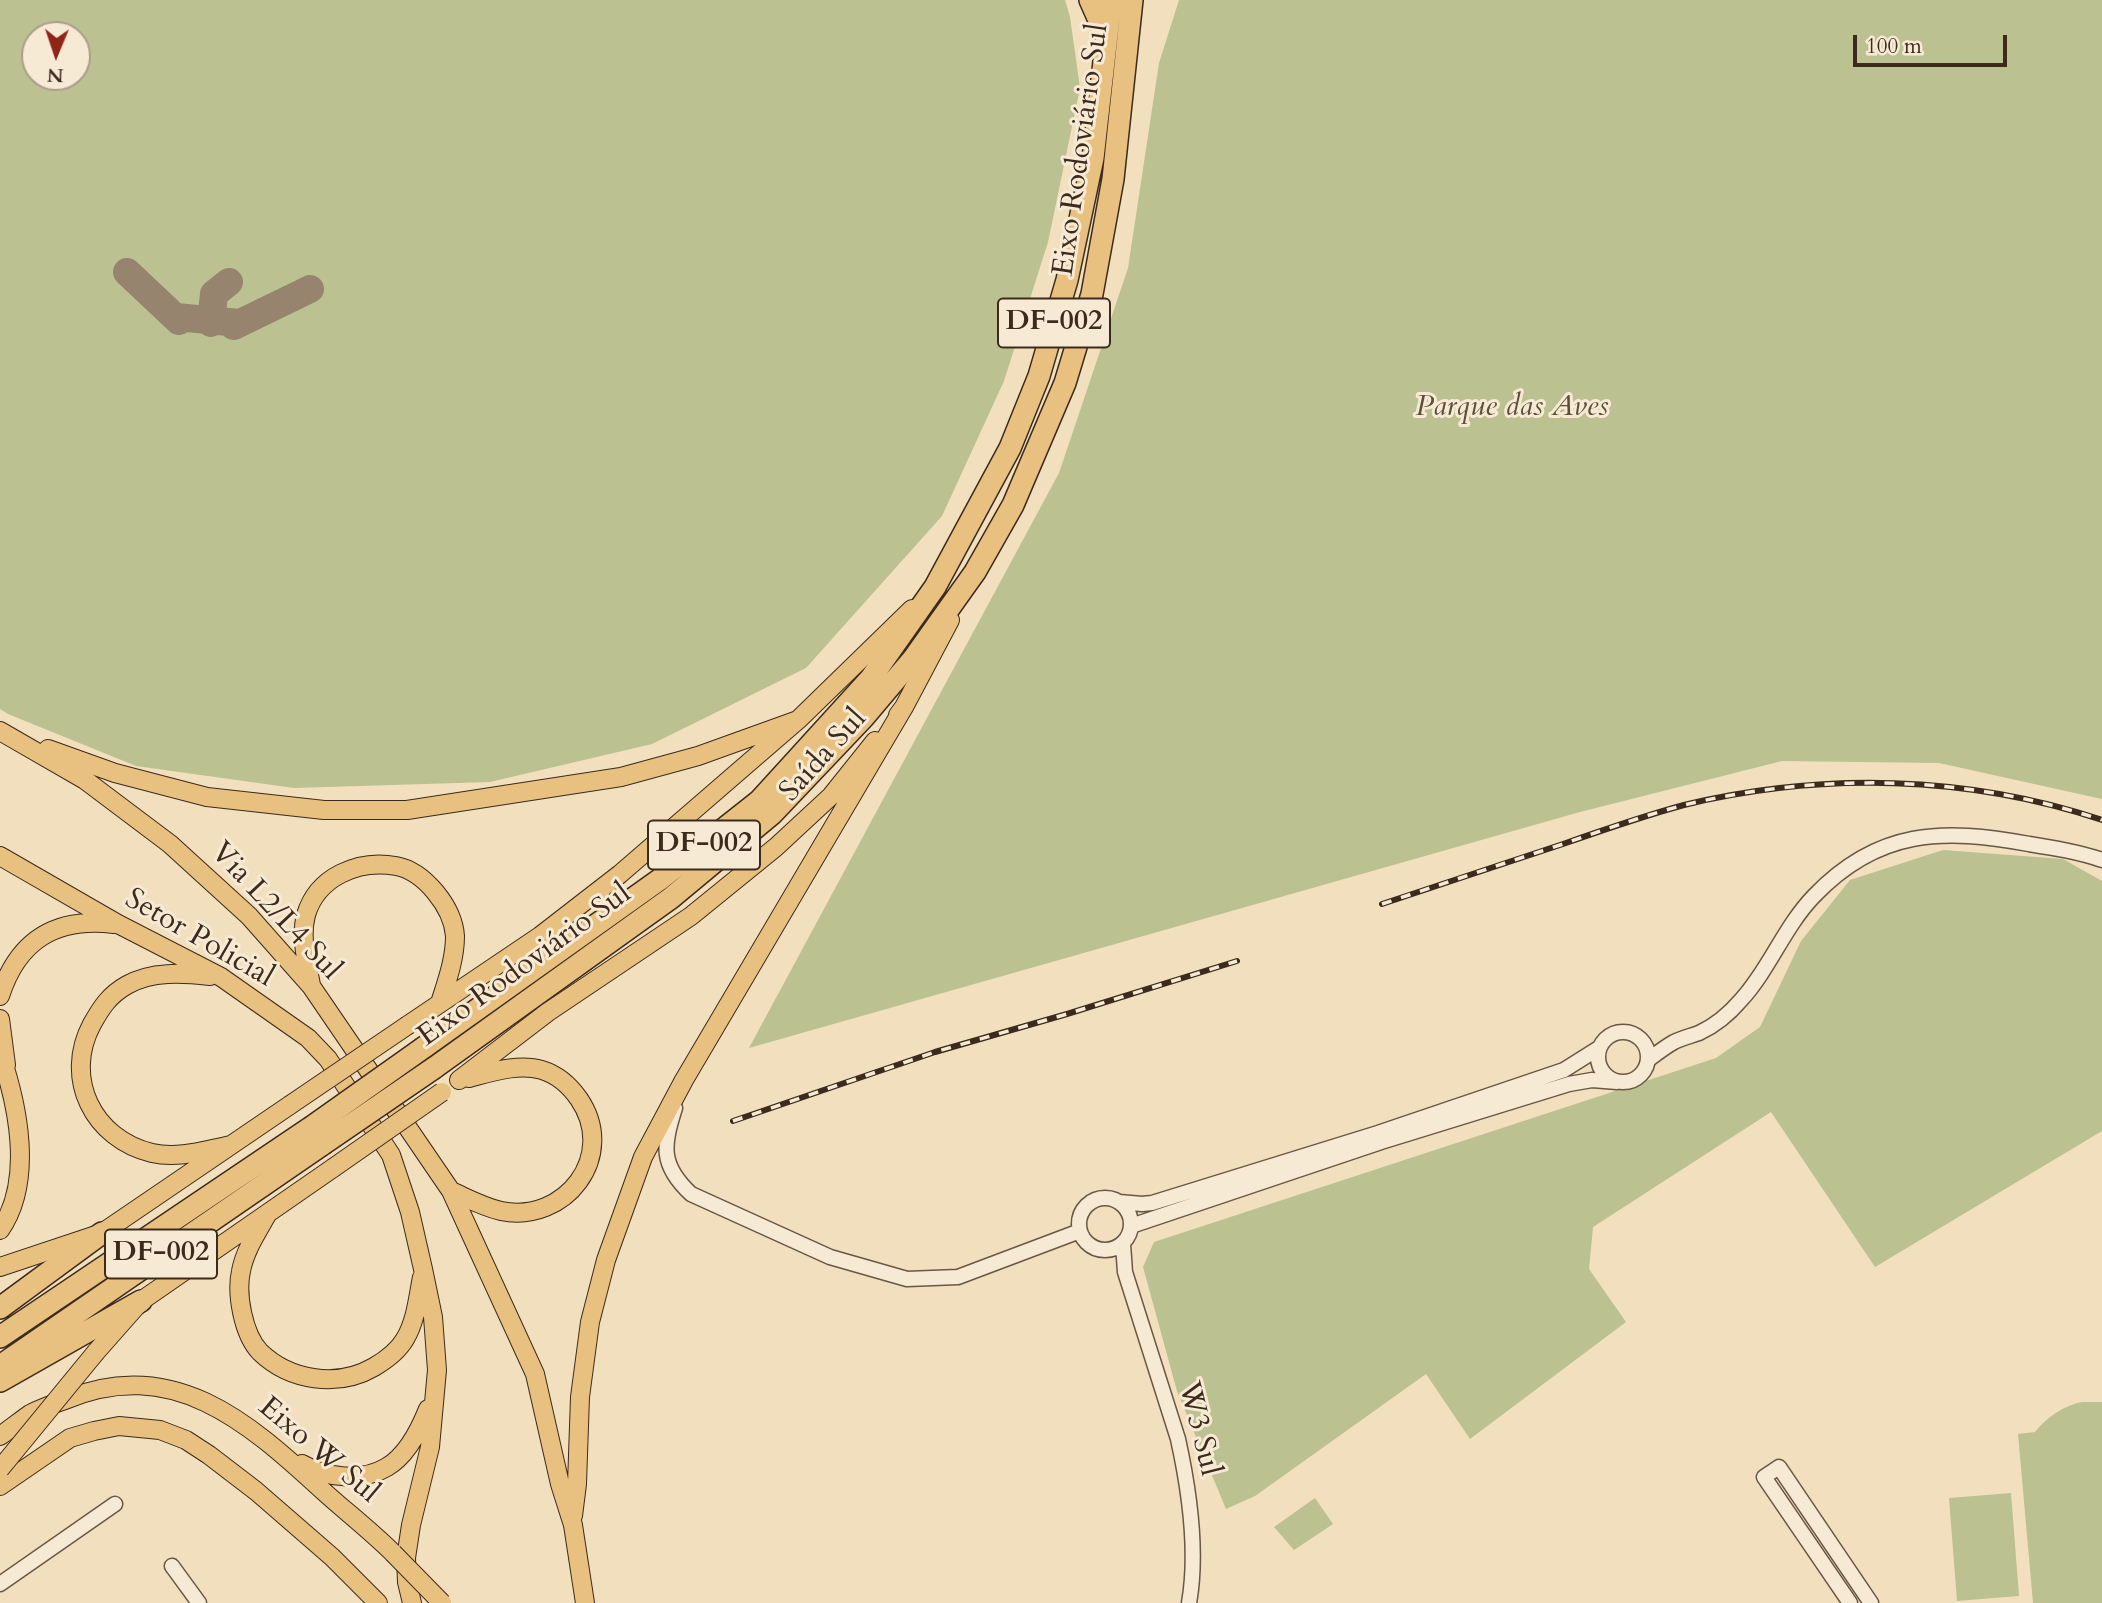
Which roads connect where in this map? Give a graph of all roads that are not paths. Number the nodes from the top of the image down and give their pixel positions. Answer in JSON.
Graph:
{"nodes":[{"id":1,"x":1090,"y":0,"type":"edge"},
{"id":2,"x":1111,"y":0,"type":"edge"},
{"id":3,"x":1132,"y":0,"type":"edge"},
{"id":4,"x":1138,"y":0,"type":"edge"},
{"id":5,"x":1129,"y":35,"type":"junction"},
{"id":6,"x":1106,"y":36,"type":"junction"},
{"id":7,"x":975,"y":572,"type":"junction"},
{"id":8,"x":935,"y":587,"type":"junction"},
{"id":9,"x":904,"y":707,"type":"junction"},
{"id":10,"x":798,"y":720,"type":"junction"},
{"id":11,"x":0,"y":731,"type":"edge"},
{"id":12,"x":0,"y":856,"type":"edge"},
{"id":13,"x":2102,"y":860,"type":"edge"},
{"id":14,"x":118,"y":924,"type":"junction"},
{"id":15,"x":221,"y":976,"type":"junction"},
{"id":16,"x":311,"y":986,"type":"junction"},
{"id":17,"x":0,"y":996,"type":"edge"},
{"id":18,"x":440,"y":1003,"type":"junction"},
{"id":19,"x":0,"y":1019,"type":"edge"},
{"id":20,"x":1641,"y":1040,"type":"junction"},
{"id":21,"x":1675,"y":1041,"type":"junction"},
{"id":22,"x":1600,"y":1048,"type":"junction"},
{"id":23,"x":0,"y":1052,"type":"edge"},
{"id":24,"x":1648,"y":1060,"type":"junction"},
{"id":25,"x":7,"y":1072,"type":"junction"},
{"id":26,"x":459,"y":1080,"type":"junction"},
{"id":27,"x":684,"y":1080,"type":"junction"},
{"id":28,"x":1617,"y":1082,"type":"junction"},
{"id":29,"x":317,"y":1136,"type":"junction"},
{"id":30,"x":231,"y":1145,"type":"junction"},
{"id":31,"x":451,"y":1191,"type":"junction"},
{"id":32,"x":1119,"y":1202,"type":"junction"},
{"id":33,"x":268,"y":1213,"type":"junction"},
{"id":34,"x":1131,"y":1226,"type":"junction"},
{"id":35,"x":0,"y":1230,"type":"edge"},
{"id":36,"x":1080,"y":1231,"type":"junction"},
{"id":37,"x":102,"y":1233,"type":"junction"},
{"id":38,"x":1123,"y":1244,"type":"junction"},
{"id":39,"x":1104,"y":1250,"type":"junction"},
{"id":40,"x":0,"y":1267,"type":"edge"},
{"id":41,"x":423,"y":1269,"type":"junction"},
{"id":42,"x":1125,"y":1272,"type":"junction"},
{"id":43,"x":141,"y":1301,"type":"junction"},
{"id":44,"x":0,"y":1308,"type":"edge"},
{"id":45,"x":0,"y":1337,"type":"edge"},
{"id":46,"x":0,"y":1366,"type":"edge"},
{"id":47,"x":438,"y":1370,"type":"junction"},
{"id":48,"x":0,"y":1381,"type":"edge"},
{"id":49,"x":0,"y":1436,"type":"edge"},
{"id":50,"x":281,"y":1452,"type":"junction"},
{"id":51,"x":0,"y":1469,"type":"edge"},
{"id":52,"x":569,"y":1484,"type":"junction"},
{"id":53,"x":0,"y":1486,"type":"edge"},
{"id":54,"x":1797,"y":1492,"type":"junction"},
{"id":55,"x":1780,"y":1501,"type":"junction"},
{"id":56,"x":115,"y":1504,"type":"dead end"},
{"id":57,"x":172,"y":1566,"type":"dead end"},
{"id":58,"x":0,"y":1584,"type":"edge"},
{"id":59,"x":199,"y":1603,"type":"edge"},
{"id":60,"x":377,"y":1603,"type":"edge"},
{"id":61,"x":412,"y":1603,"type":"edge"},
{"id":62,"x":442,"y":1603,"type":"edge"},
{"id":63,"x":584,"y":1603,"type":"edge"},
{"id":64,"x":1189,"y":1603,"type":"edge"},
{"id":65,"x":1850,"y":1603,"type":"edge"},
{"id":66,"x":1871,"y":1603,"type":"edge"}],
"edges":[{"from":1,"to":6,"type":"highway"},
{"from":2,"to":6,"type":"highway","name":"Eixo Rodoviário Sul","number":"DF-002"},
{"from":3,"to":5,"type":"highway","name":"Eixo Rodoviário Sul","number":"DF-002"},
{"from":4,"to":5,"type":"highway"},
{"from":5,"to":7,"type":"highway","name":"Eixo Rodoviário Sul","number":"DF-002"},
{"from":6,"to":8,"type":"highway","name":"Eixo Rodoviário Sul","number":"DF-002"},
{"from":7,"to":9,"type":"main road","name":"Saída Sul"},
{"from":7,"to":29,"type":"highway","name":"Eixo Rodoviário Sul","number":"DF-002","bridge":true},
{"from":8,"to":10,"type":"main road","name":"Saída Sul"},
{"from":8,"to":29,"type":"highway","name":"Eixo Rodoviário Sul","number":"DF-002","bridge":true},
{"from":9,"to":26,"type":"main road","name":"Saída Sul"},
{"from":9,"to":27,"type":"main road"},
{"from":10,"to":11,"type":"main road"},
{"from":10,"to":18,"type":"main road","name":"Saída Sul"},
{"from":11,"to":16,"type":"main road","name":"Via L2/L4 Sul"},
{"from":12,"to":14,"type":"main road","name":"Setor Policial"},
{"from":13,"to":21,"type":"street"},
{"from":14,"to":15,"type":"main road","name":"Setor Policial"},
{"from":14,"to":17,"type":"main road"},
{"from":15,"to":30,"type":"main road"},
{"from":15,"to":41,"type":"main road","name":"Setor Policial"},
{"from":16,"to":18,"type":"main road"},
{"from":16,"to":31,"type":"main road","name":"Via L2/L4 Sul"},
{"from":18,"to":30,"type":"main road","name":"Saída Sul","bridge":true},
{"from":19,"to":25,"type":"main road"},
{"from":20,"to":21,"type":"street"},
{"from":20,"to":22,"type":"street"},
{"from":20,"to":24,"type":"street"},
{"from":21,"to":24,"type":"street"},
{"from":22,"to":28,"type":"street"},
{"from":22,"to":32,"type":"street"},
{"from":23,"to":25,"type":"main road"},
{"from":24,"to":28,"type":"street"},
{"from":25,"to":35,"type":"main road"},
{"from":26,"to":31,"type":"main road"},
{"from":26,"to":33,"type":"main road","name":"Saída Sul","bridge":true},
{"from":27,"to":36,"type":"street"},
{"from":27,"to":52,"type":"main road"},
{"from":28,"to":34,"type":"street"},
{"from":29,"to":45,"type":"highway","name":"Eixo Rodoviário Sul","number":"DF-002"},
{"from":29,"to":46,"type":"highway","name":"Eixo Rodoviário Sul","number":"DF-002"},
{"from":30,"to":37,"type":"main road","name":"Saída Sul"},
{"from":31,"to":52,"type":"main road","name":"Via L2/L4 Sul"},
{"from":32,"to":34,"type":"street"},
{"from":32,"to":36,"type":"street"},
{"from":33,"to":41,"type":"main road"},
{"from":33,"to":43,"type":"main road","name":"Saída Sul"},
{"from":34,"to":38,"type":"street"},
{"from":36,"to":39,"type":"street"},
{"from":37,"to":40,"type":"main road","name":"Saída Sul"},
{"from":37,"to":44,"type":"highway"},
{"from":38,"to":39,"type":"street"},
{"from":38,"to":42,"type":"street","name":"W3 Sul"},
{"from":39,"to":42,"type":"street","name":"W3 Sul"},
{"from":41,"to":47,"type":"main road","name":"Setor Policial"},
{"from":42,"to":64,"type":"street","name":"W3 Sul"},
{"from":43,"to":48,"type":"highway"},
{"from":43,"to":51,"type":"main road","bridge":true},
{"from":47,"to":50,"type":"main road"},
{"from":47,"to":61,"type":"main road"},
{"from":49,"to":50,"type":"main road","name":"Eixo W Sul"},
{"from":50,"to":62,"type":"main road","name":"Eixo W Sul","bridge":true},
{"from":52,"to":63,"type":"main road"},
{"from":53,"to":60,"type":"main road"},
{"from":54,"to":55,"type":"street"},
{"from":54,"to":55,"type":"street"},
{"from":54,"to":66,"type":"street"},
{"from":55,"to":65,"type":"street"},
{"from":56,"to":58,"type":"street"},
{"from":57,"to":59,"type":"street"}]}
